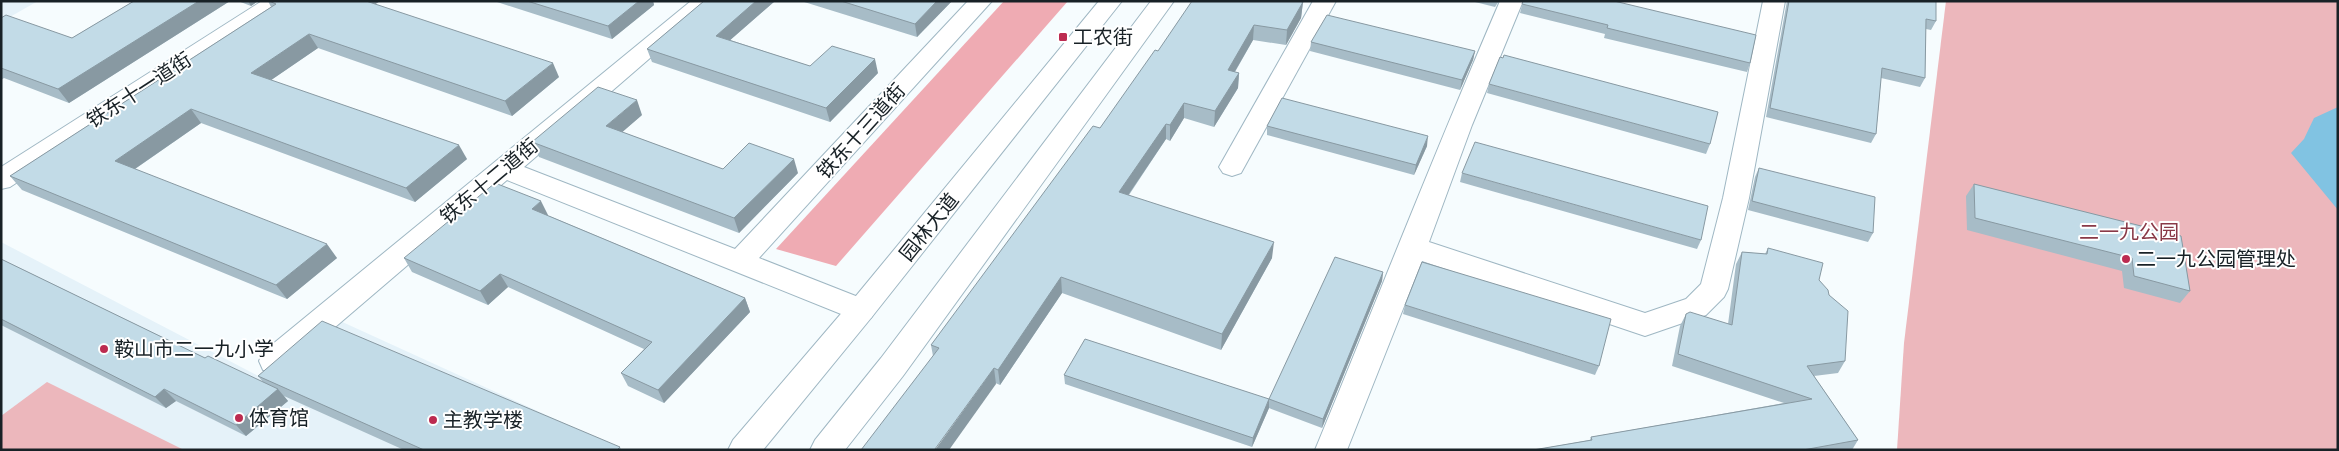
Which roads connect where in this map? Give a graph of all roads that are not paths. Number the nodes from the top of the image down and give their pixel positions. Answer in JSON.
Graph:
{"nodes":[{"id":1,"x":278,"y":1,"type":"edge"},
{"id":2,"x":705,"y":1,"type":"edge"},
{"id":3,"x":981,"y":1,"type":"edge"},
{"id":4,"x":1111,"y":1,"type":"edge"},
{"id":5,"x":1163,"y":1,"type":"edge"},
{"id":6,"x":1325,"y":1,"type":"edge"},
{"id":7,"x":1512,"y":1,"type":"edge"},
{"id":8,"x":1774,"y":1,"type":"edge"},
{"id":9,"x":1232,"y":167,"type":"dead end"},
{"id":10,"x":504,"y":169,"type":"junction"},
{"id":11,"x":1,"y":180,"type":"edge"},
{"id":12,"x":1413,"y":247,"type":"junction"},
{"id":13,"x":740,"y":261,"type":"junction"},
{"id":14,"x":861,"y":310,"type":"junction"},
{"id":15,"x":274,"y":361,"type":"edge"},
{"id":16,"x":744,"y":450,"type":"edge"},
{"id":17,"x":826,"y":450,"type":"edge"},
{"id":18,"x":1331,"y":450,"type":"edge"}],
"edges":[{"from":1,"to":11,"type":"street","name":"铁东十一道街"},
{"from":2,"to":10,"type":"street","name":"铁东十二道街"},
{"from":3,"to":13,"type":"street","name":"铁东十三道街"},
{"from":4,"to":14,"type":"street","name":"园林大道"},
{"from":5,"to":17,"type":"street"},
{"from":6,"to":9,"type":"street"},
{"from":7,"to":12,"type":"street"},
{"from":8,"to":12,"type":"street"},
{"from":10,"to":13,"type":"street"},
{"from":10,"to":15,"type":"street","name":"铁东十二道街"},
{"from":12,"to":18,"type":"street"},
{"from":13,"to":14,"type":"street"},
{"from":14,"to":16,"type":"street","name":"园林大道"}]}
